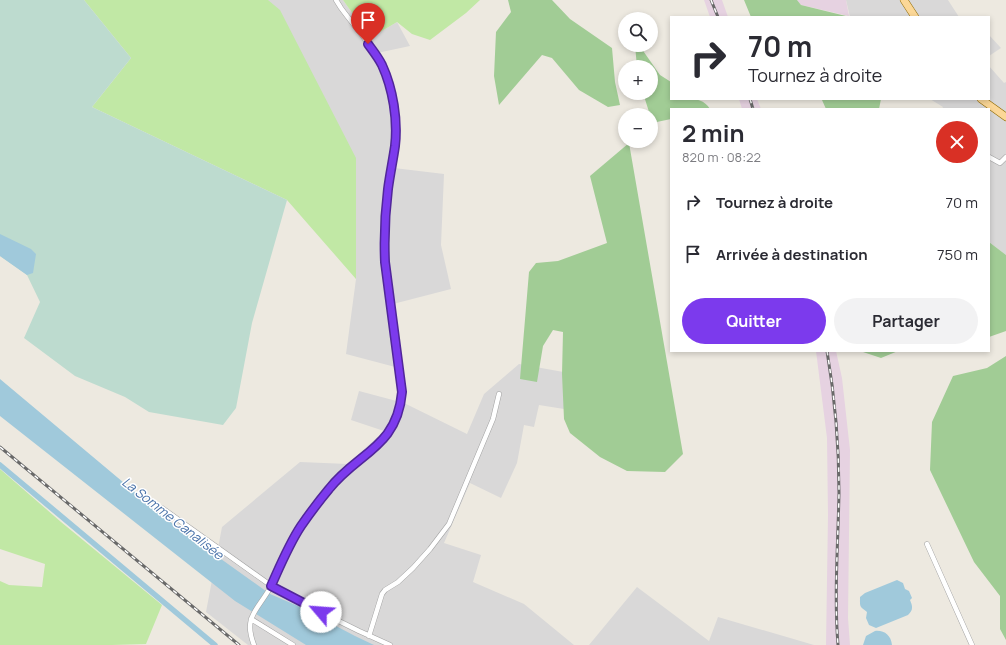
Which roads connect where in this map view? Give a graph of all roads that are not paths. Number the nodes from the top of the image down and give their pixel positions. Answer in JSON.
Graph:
{"nodes":[{"id":1,"x":336,"y":0,"type":"edge"},
{"id":2,"x":904,"y":0,"type":"edge"},
{"id":3,"x":914,"y":16,"type":"edge"},
{"id":4,"x":990,"y":109,"type":"edge"},
{"id":5,"x":1006,"y":117,"type":"edge"},
{"id":6,"x":1006,"y":157,"type":"edge"},
{"id":7,"x":990,"y":158,"type":"edge"},
{"id":8,"x":499,"y":394,"type":"dead end"},
{"id":9,"x":162,"y":508,"type":"dead end"},
{"id":10,"x":927,"y":544,"type":"dead end"},
{"id":11,"x":270,"y":587,"type":"junction"},
{"id":12,"x":251,"y":617,"type":"junction"},
{"id":13,"x":369,"y":636,"type":"junction"},
{"id":14,"x":254,"y":645,"type":"edge"},
{"id":15,"x":294,"y":645,"type":"edge"},
{"id":16,"x":390,"y":645,"type":"edge"},
{"id":17,"x":972,"y":645,"type":"edge"}],
"edges":[{"from":1,"to":11,"type":"street"},
{"from":2,"to":3,"type":"main road"},
{"from":4,"to":5,"type":"main road"},
{"from":6,"to":7,"type":"street"},
{"from":8,"to":13,"type":"street"},
{"from":9,"to":11,"type":"street"},
{"from":10,"to":17,"type":"street"},
{"from":11,"to":12,"type":"street"},
{"from":11,"to":13,"type":"street"},
{"from":12,"to":14,"type":"street"},
{"from":12,"to":15,"type":"street"},
{"from":13,"to":16,"type":"street"}]}
